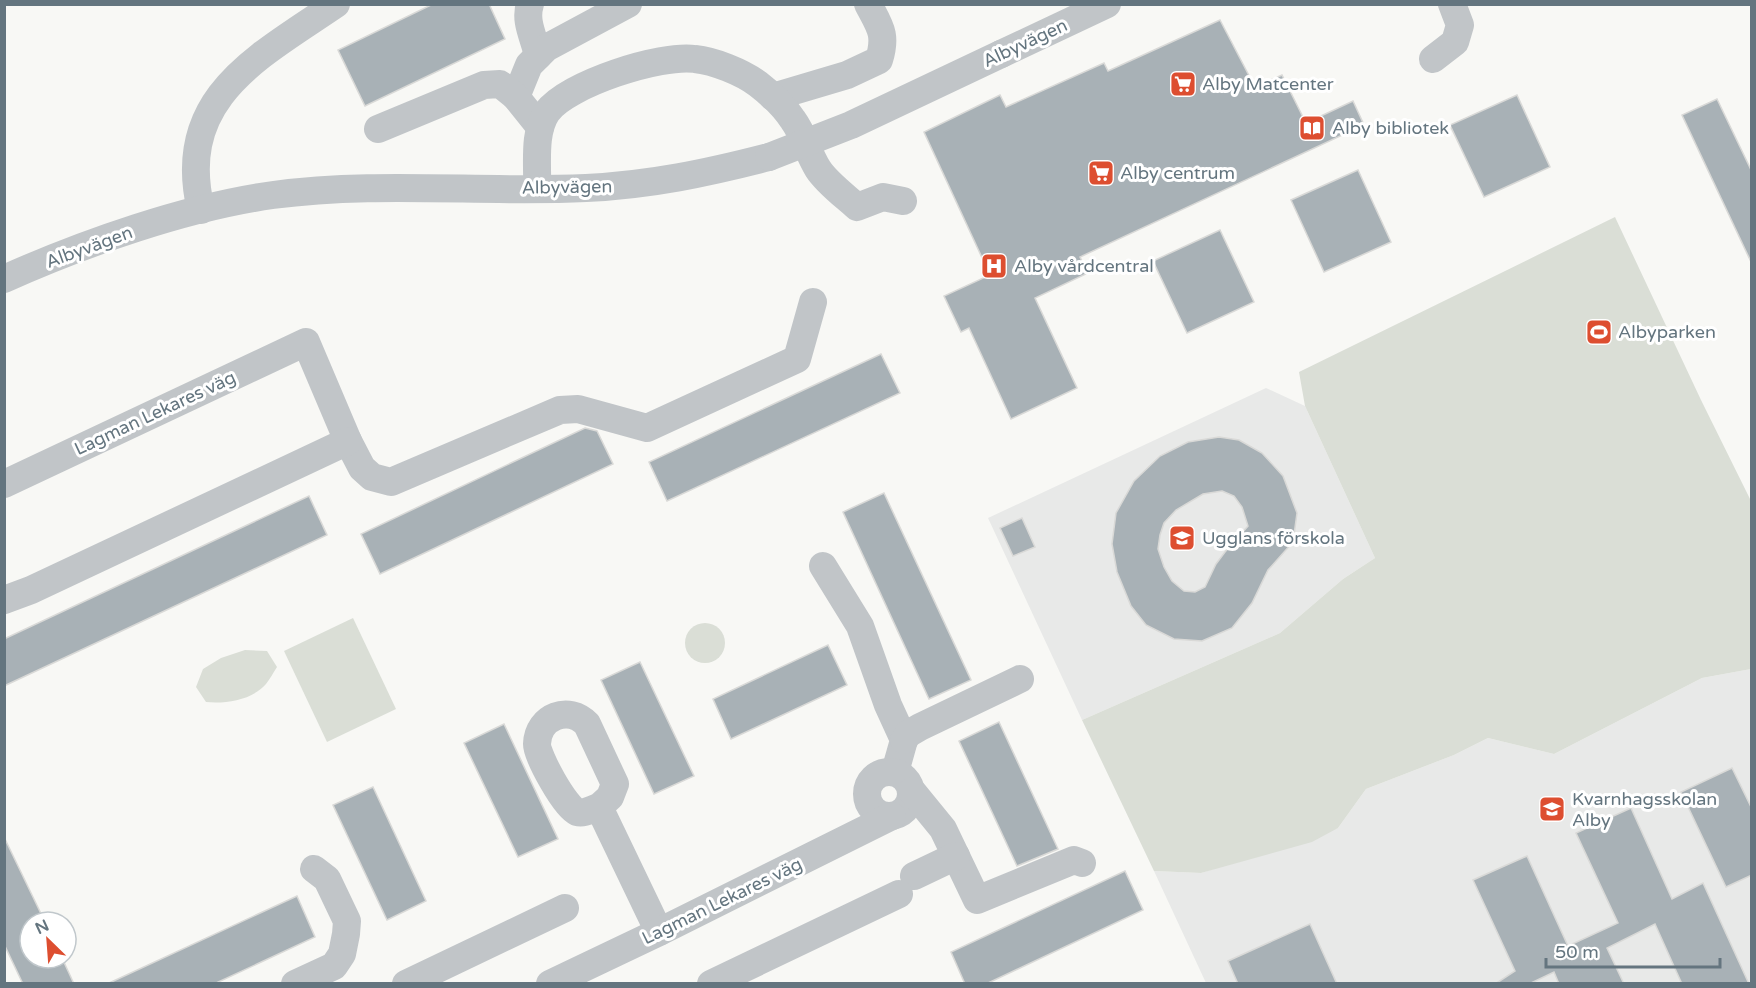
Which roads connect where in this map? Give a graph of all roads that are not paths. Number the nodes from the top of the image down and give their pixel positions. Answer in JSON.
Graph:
{"nodes":[{"id":1,"x":336,"y":4,"type":"edge"},
{"id":2,"x":530,"y":4,"type":"edge"},
{"id":3,"x":628,"y":4,"type":"edge"},
{"id":4,"x":868,"y":4,"type":"edge"},
{"id":5,"x":1107,"y":4,"type":"edge"},
{"id":6,"x":1452,"y":4,"type":"edge"},
{"id":7,"x":1075,"y":11,"type":"edge"},
{"id":8,"x":538,"y":56,"type":"junction"},
{"id":9,"x":1433,"y":59,"type":"dead end"},
{"id":10,"x":516,"y":97,"type":"junction"},
{"id":11,"x":773,"y":97,"type":"junction"},
{"id":12,"x":540,"y":127,"type":"junction"},
{"id":13,"x":378,"y":129,"type":"dead end"},
{"id":14,"x":537,"y":188,"type":"junction"},
{"id":15,"x":903,"y":201,"type":"dead end"},
{"id":16,"x":201,"y":210,"type":"junction"},
{"id":17,"x":4,"y":279,"type":"edge"},
{"id":18,"x":813,"y":302,"type":"dead end"},
{"id":19,"x":348,"y":441,"type":"junction"},
{"id":20,"x":4,"y":484,"type":"edge"},
{"id":21,"x":823,"y":566,"type":"dead end"},
{"id":22,"x":4,"y":600,"type":"edge"},
{"id":23,"x":1020,"y":679,"type":"dead end"},
{"id":24,"x":904,"y":740,"type":"junction"},
{"id":25,"x":903,"y":782,"type":"junction"},
{"id":26,"x":599,"y":807,"type":"dead end"},
{"id":27,"x":892,"y":816,"type":"junction"},
{"id":28,"x":956,"y":856,"type":"junction"},
{"id":29,"x":1082,"y":863,"type":"dead end"},
{"id":30,"x":314,"y":869,"type":"dead end"},
{"id":31,"x":566,"y":908,"type":"dead end"},
{"id":32,"x":659,"y":933,"type":"junction"},
{"id":33,"x":585,"y":976,"type":"edge"},
{"id":34,"x":324,"y":978,"type":"edge"},
{"id":35,"x":295,"y":984,"type":"edge"},
{"id":36,"x":406,"y":984,"type":"edge"},
{"id":37,"x":550,"y":984,"type":"edge"},
{"id":38,"x":711,"y":984,"type":"edge"}],
"edges":[{"from":1,"to":16,"type":"street"},
{"from":2,"to":8,"type":"street"},
{"from":3,"to":8,"type":"street"},
{"from":4,"to":11,"type":"street"},
{"from":5,"to":7,"type":"street","name":"Albyvägen"},
{"from":6,"to":9,"type":"street"},
{"from":7,"to":14,"type":"street","name":"Albyvägen","bridge":true},
{"from":8,"to":10,"type":"street"},
{"from":10,"to":12,"type":"street"},
{"from":10,"to":13,"type":"street"},
{"from":11,"to":12,"type":"street"},
{"from":11,"to":15,"type":"street"},
{"from":12,"to":14,"type":"street"},
{"from":14,"to":16,"type":"street","name":"Albyvägen"},
{"from":16,"to":17,"type":"street","name":"Albyvägen"},
{"from":18,"to":19,"type":"street"},
{"from":19,"to":20,"type":"street","name":"Lagman Lekares väg"},
{"from":19,"to":22,"type":"street"},
{"from":21,"to":24,"type":"street"},
{"from":23,"to":24,"type":"street"},
{"from":24,"to":25,"type":"street"},
{"from":25,"to":27,"type":"street"},
{"from":25,"to":27,"type":"street"},
{"from":25,"to":28,"type":"street"},
{"from":26,"to":32,"type":"street"},
{"from":27,"to":32,"type":"street","name":"Lagman Lekares väg"},
{"from":28,"to":29,"type":"street"},
{"from":28,"to":38,"type":"street"},
{"from":30,"to":34,"type":"street"},
{"from":31,"to":36,"type":"street"},
{"from":32,"to":33,"type":"street","name":"Lagman Lekares väg"},
{"from":33,"to":37,"type":"street","name":"Lagman Lekares väg"},
{"from":34,"to":35,"type":"street"}]}
